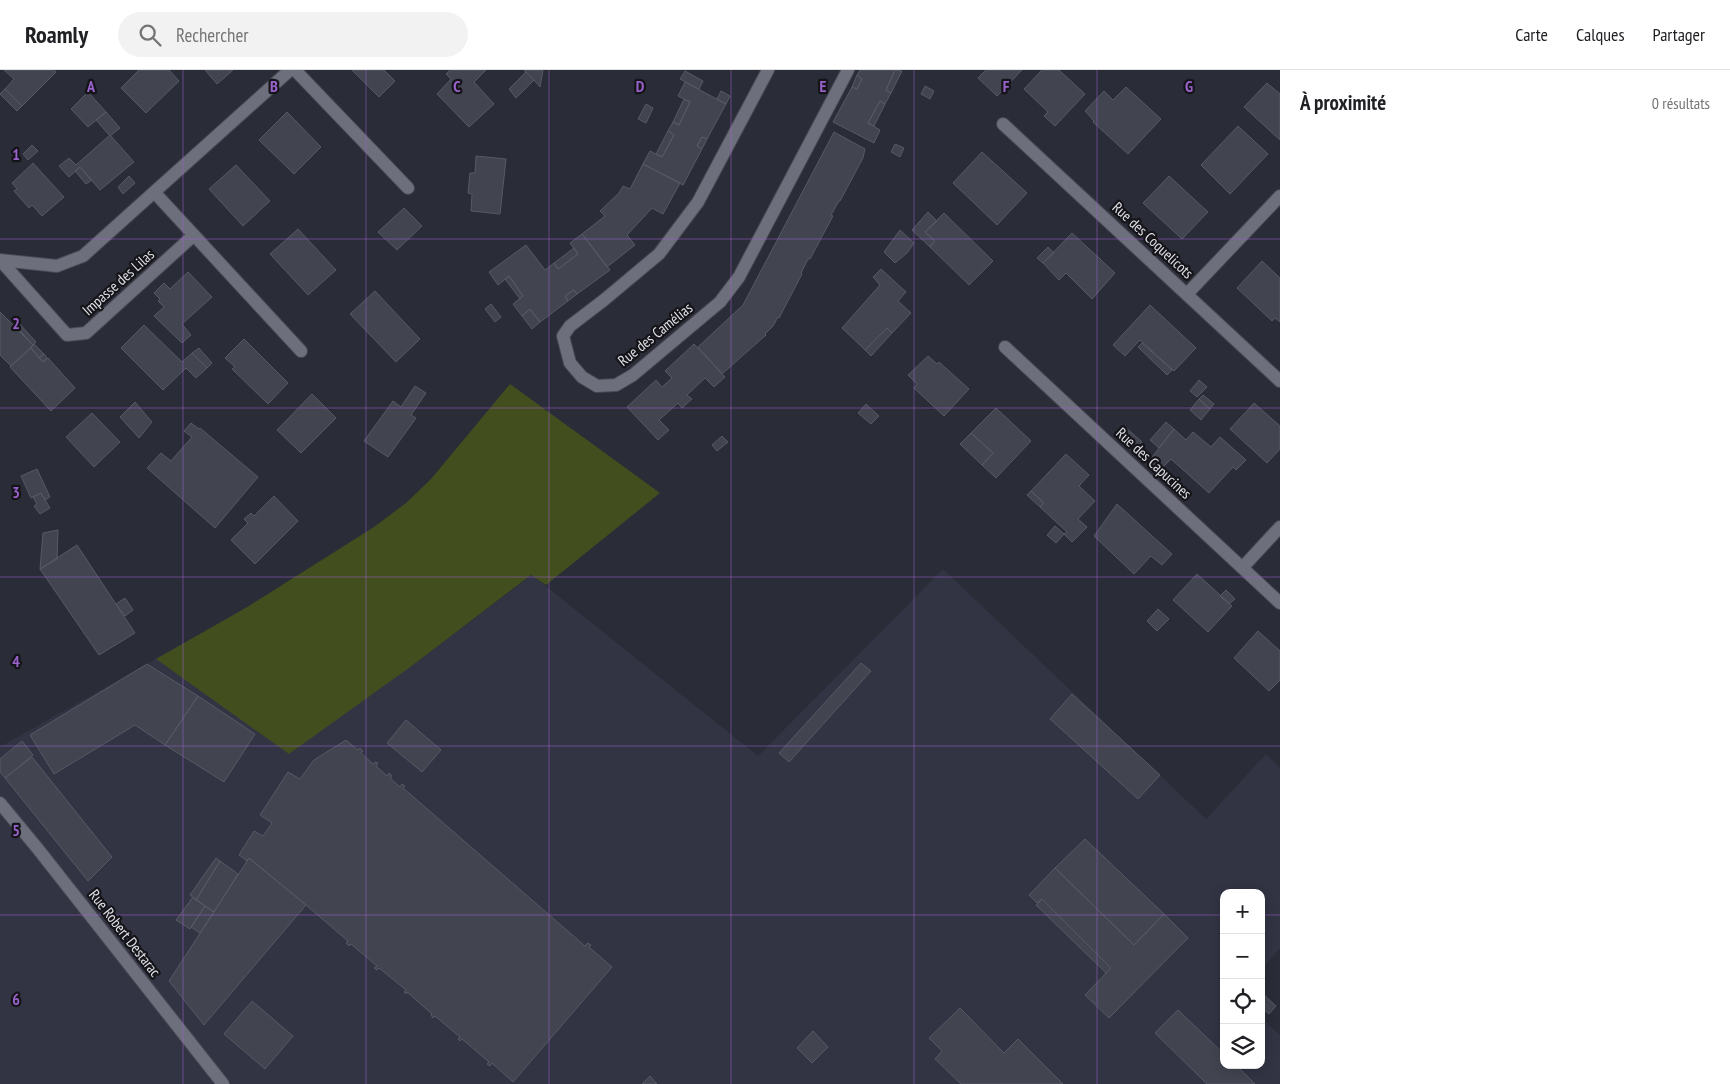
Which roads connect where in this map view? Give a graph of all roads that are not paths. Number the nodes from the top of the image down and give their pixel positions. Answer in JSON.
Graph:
{"nodes":[{"id":1,"x":290,"y":70,"type":"edge"},
{"id":2,"x":295,"y":70,"type":"edge"},
{"id":3,"x":768,"y":70,"type":"edge"},
{"id":4,"x":848,"y":70,"type":"edge"},
{"id":5,"x":1003,"y":124,"type":"dead end"},
{"id":6,"x":408,"y":188,"type":"dead end"},
{"id":7,"x":155,"y":193,"type":"junction"},
{"id":8,"x":1280,"y":196,"type":"edge"},
{"id":9,"x":194,"y":235,"type":"junction"},
{"id":10,"x":0,"y":260,"type":"edge"},
{"id":11,"x":1188,"y":294,"type":"junction"},
{"id":12,"x":1005,"y":347,"type":"dead end"},
{"id":13,"x":301,"y":351,"type":"dead end"},
{"id":14,"x":1280,"y":381,"type":"edge"},
{"id":15,"x":1280,"y":527,"type":"edge"},
{"id":16,"x":1243,"y":568,"type":"junction"},
{"id":17,"x":1280,"y":603,"type":"edge"},
{"id":18,"x":0,"y":803,"type":"edge"},
{"id":19,"x":223,"y":1084,"type":"edge"}],
"edges":[{"from":1,"to":7,"type":"street","name":"Impasse des Lilas"},
{"from":2,"to":6,"type":"street"},
{"from":3,"to":4,"type":"street","name":"Rue des Camélias"},
{"from":5,"to":11,"type":"street","name":"Rue des Coquelicots"},
{"from":7,"to":9,"type":"street"},
{"from":7,"to":10,"type":"street","name":"Impasse des Lilas"},
{"from":8,"to":11,"type":"street"},
{"from":9,"to":10,"type":"street","name":"Impasse des Lilas"},
{"from":9,"to":13,"type":"street"},
{"from":11,"to":14,"type":"street","name":"Rue des Coquelicots"},
{"from":12,"to":16,"type":"street","name":"Rue des Capucines"},
{"from":15,"to":16,"type":"street"},
{"from":16,"to":17,"type":"street","name":"Rue des Capucines"},
{"from":18,"to":19,"type":"street","name":"Rue Robert Destarac"}]}
